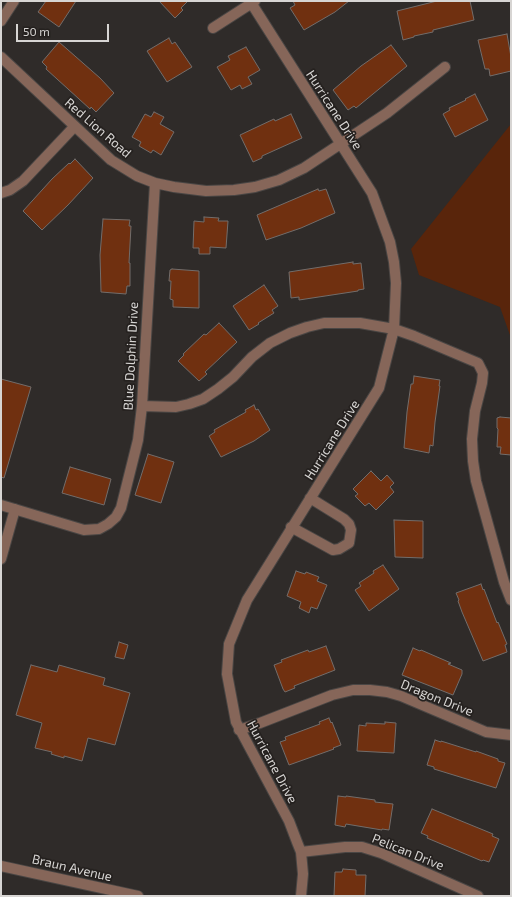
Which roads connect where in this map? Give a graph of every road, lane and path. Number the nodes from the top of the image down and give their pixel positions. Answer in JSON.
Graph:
{"nodes":[{"id":1,"x":14,"y":1,"type":"edge"},
{"id":2,"x":252,"y":2,"type":"edge"},
{"id":3,"x":1,"y":21,"type":"edge"},
{"id":4,"x":213,"y":28,"type":"dead end"},
{"id":5,"x":1,"y":57,"type":"edge"},
{"id":6,"x":445,"y":67,"type":"dead end"},
{"id":7,"x":74,"y":127,"type":"junction"},
{"id":8,"x":340,"y":144,"type":"junction"},
{"id":9,"x":155,"y":183,"type":"junction"},
{"id":10,"x":1,"y":193,"type":"edge"},
{"id":11,"x":394,"y":329,"type":"junction"},
{"id":12,"x":142,"y":406,"type":"junction"},
{"id":13,"x":310,"y":498,"type":"junction"},
{"id":14,"x":1,"y":505,"type":"edge"},
{"id":15,"x":15,"y":509,"type":"junction"},
{"id":16,"x":291,"y":527,"type":"junction"},
{"id":17,"x":1,"y":559,"type":"edge"},
{"id":18,"x":511,"y":600,"type":"edge"},
{"id":19,"x":239,"y":730,"type":"junction"},
{"id":20,"x":511,"y":735,"type":"edge"},
{"id":21,"x":301,"y":852,"type":"junction"},
{"id":22,"x":1,"y":866,"type":"edge"},
{"id":23,"x":138,"y":896,"type":"edge"},
{"id":24,"x":301,"y":896,"type":"edge"},
{"id":25,"x":478,"y":896,"type":"edge"}],
"edges":[{"from":1,"to":3,"type":"street"},
{"from":2,"to":4,"type":"street"},
{"from":2,"to":8,"type":"street","name":"Hurricane Drive"},
{"from":5,"to":7,"type":"street","name":"Red Lion Road"},
{"from":6,"to":8,"type":"street","name":"Red Lion Road"},
{"from":7,"to":9,"type":"street","name":"Red Lion Road"},
{"from":7,"to":10,"type":"street"},
{"from":8,"to":9,"type":"street","name":"Red Lion Road"},
{"from":8,"to":11,"type":"street","name":"Hurricane Drive"},
{"from":9,"to":12,"type":"street","name":"Blue Dolphin Drive"},
{"from":11,"to":12,"type":"street"},
{"from":11,"to":13,"type":"street","name":"Hurricane Drive"},
{"from":11,"to":18,"type":"street"},
{"from":12,"to":15,"type":"street","name":"Blue Dolphin Drive"},
{"from":13,"to":16,"type":"street","name":"Hurricane Drive"},
{"from":13,"to":16,"type":"street"},
{"from":14,"to":15,"type":"street"},
{"from":15,"to":17,"type":"street"},
{"from":16,"to":19,"type":"street","name":"Hurricane Drive"},
{"from":19,"to":20,"type":"street","name":"Dragon Drive"},
{"from":19,"to":21,"type":"street","name":"Hurricane Drive"},
{"from":21,"to":24,"type":"street","name":"Hurricane Drive"},
{"from":21,"to":25,"type":"street","name":"Pelican Drive"},
{"from":22,"to":23,"type":"street","name":"Braun Avenue"}]}
